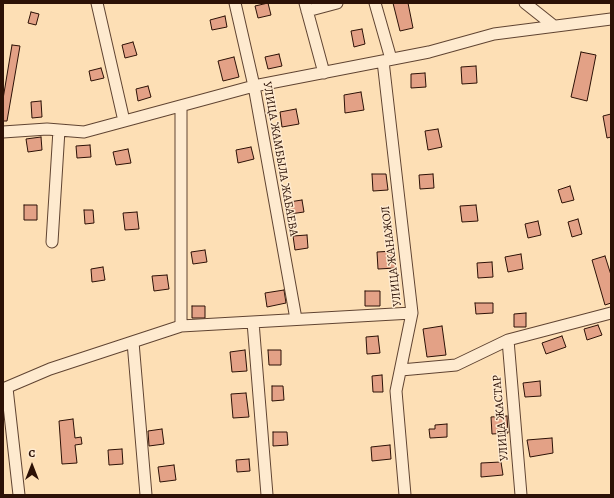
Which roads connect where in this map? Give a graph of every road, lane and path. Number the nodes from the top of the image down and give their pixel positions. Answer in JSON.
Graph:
{"nodes":[{"id":1,"x":97,"y":3,"type":"edge"},
{"id":2,"x":235,"y":3,"type":"edge"},
{"id":3,"x":337,"y":3,"type":"edge"},
{"id":4,"x":376,"y":3,"type":"edge"},
{"id":5,"x":525,"y":3,"type":"edge"},
{"id":6,"x":306,"y":7,"type":"edge"},
{"id":7,"x":611,"y":19,"type":"edge"},
{"id":8,"x":554,"y":26,"type":"junction"},
{"id":9,"x":387,"y":60,"type":"junction"},
{"id":10,"x":324,"y":73,"type":"junction"},
{"id":11,"x":254,"y":86,"type":"junction"},
{"id":12,"x":180,"y":106,"type":"junction"},
{"id":13,"x":124,"y":121,"type":"junction"},
{"id":14,"x":59,"y":130,"type":"junction"},
{"id":15,"x":3,"y":132,"type":"edge"},
{"id":16,"x":52,"y":242,"type":"dead end"},
{"id":17,"x":412,"y":313,"type":"junction"},
{"id":18,"x":611,"y":313,"type":"edge"},
{"id":19,"x":296,"y":320,"type":"junction"},
{"id":20,"x":252,"y":322,"type":"junction"},
{"id":21,"x":181,"y":326,"type":"junction"},
{"id":22,"x":508,"y":340,"type":"junction"},
{"id":23,"x":133,"y":342,"type":"junction"},
{"id":24,"x":401,"y":370,"type":"junction"},
{"id":25,"x":5,"y":389,"type":"edge"},
{"id":26,"x":19,"y":495,"type":"edge"},
{"id":27,"x":146,"y":495,"type":"edge"},
{"id":28,"x":267,"y":495,"type":"edge"},
{"id":29,"x":405,"y":495,"type":"edge"},
{"id":30,"x":521,"y":495,"type":"edge"}],
"edges":[{"from":1,"to":13,"type":"street"},
{"from":2,"to":11,"type":"street","name":"УЛИЦА ЖАМБЫЛА ЖАБАЕВА"},
{"from":3,"to":6,"type":"street"},
{"from":4,"to":9,"type":"street","name":"УЛИЦА ЖАНАЖОЛ"},
{"from":5,"to":8,"type":"street"},
{"from":6,"to":10,"type":"street"},
{"from":7,"to":8,"type":"street"},
{"from":8,"to":9,"type":"street"},
{"from":9,"to":10,"type":"street"},
{"from":9,"to":17,"type":"street","name":"УЛИЦА ЖАНАЖОЛ"},
{"from":10,"to":11,"type":"street"},
{"from":11,"to":12,"type":"street"},
{"from":11,"to":19,"type":"street","name":"УЛИЦА ЖАМБЫЛА ЖАБАЕВА"},
{"from":12,"to":13,"type":"street"},
{"from":12,"to":21,"type":"street"},
{"from":13,"to":14,"type":"street"},
{"from":14,"to":15,"type":"street"},
{"from":14,"to":16,"type":"street"},
{"from":17,"to":19,"type":"street"},
{"from":17,"to":24,"type":"street","name":"УЛИЦА ЖАНАЖОЛ"},
{"from":18,"to":22,"type":"street"},
{"from":19,"to":20,"type":"street"},
{"from":20,"to":21,"type":"street"},
{"from":20,"to":28,"type":"street"},
{"from":21,"to":23,"type":"street"},
{"from":22,"to":24,"type":"street"},
{"from":22,"to":30,"type":"street","name":"УЛИЦА ЖАСТАР"},
{"from":23,"to":25,"type":"street"},
{"from":23,"to":27,"type":"street"},
{"from":24,"to":29,"type":"street","name":"УЛИЦА ЖАНАЖОЛ"},
{"from":25,"to":26,"type":"street"}]}
